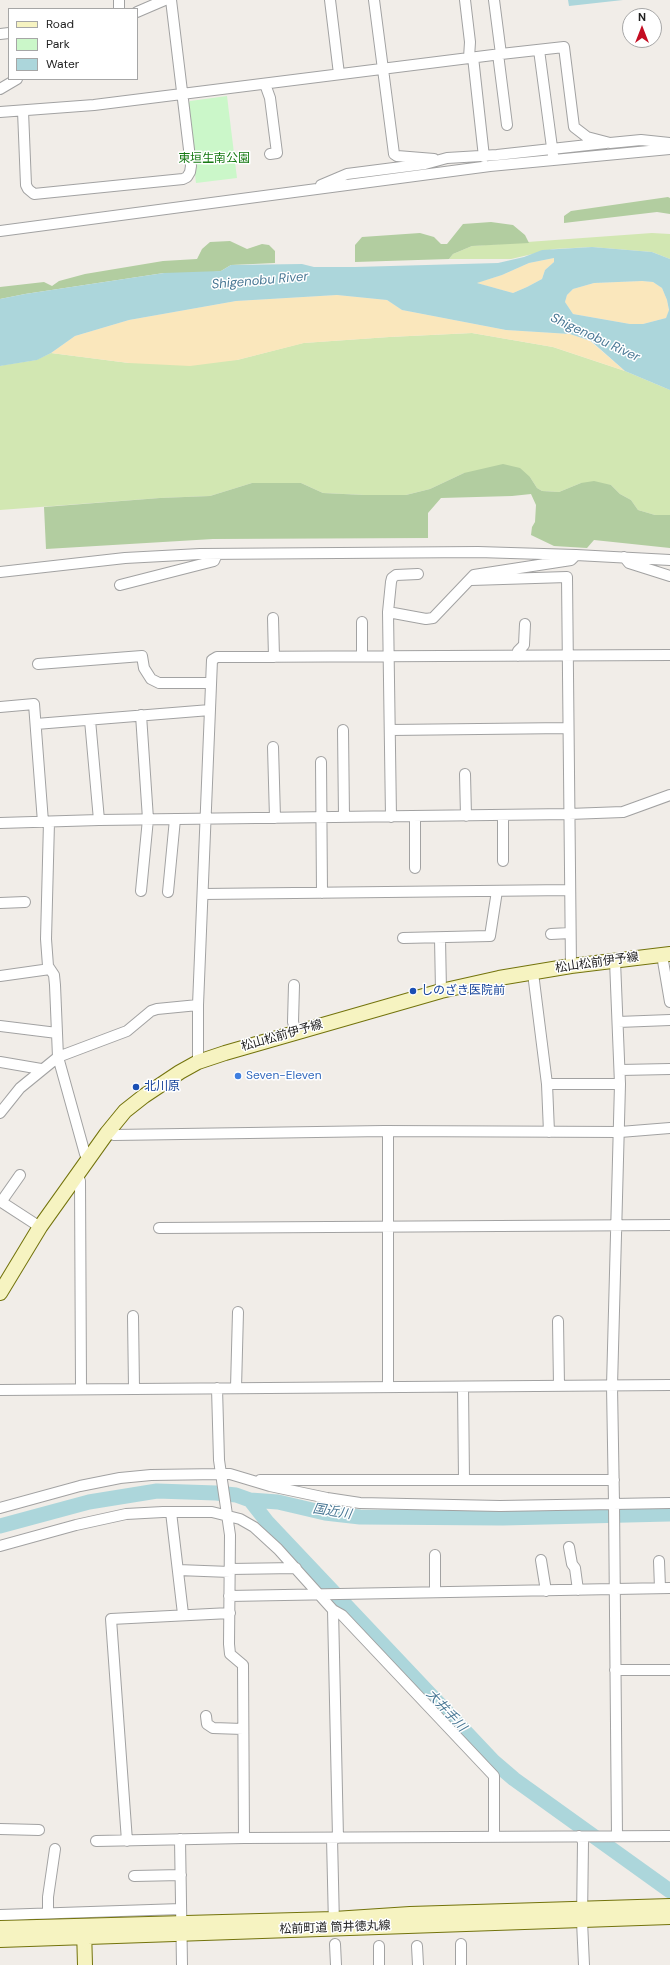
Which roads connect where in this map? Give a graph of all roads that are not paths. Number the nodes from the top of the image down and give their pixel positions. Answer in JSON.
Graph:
{"nodes":[{"id":1,"x":165,"y":0,"type":"edge"},
{"id":2,"x":171,"y":0,"type":"edge"},
{"id":3,"x":330,"y":0,"type":"edge"},
{"id":4,"x":374,"y":0,"type":"edge"},
{"id":5,"x":465,"y":0,"type":"edge"},
{"id":6,"x":494,"y":0,"type":"edge"},
{"id":7,"x":138,"y":12,"type":"edge"},
{"id":8,"x":0,"y":29,"type":"edge"},
{"id":9,"x":0,"y":34,"type":"edge"},
{"id":10,"x":539,"y":50,"type":"junction"},
{"id":11,"x":499,"y":54,"type":"junction"},
{"id":12,"x":471,"y":58,"type":"junction"},
{"id":13,"x":384,"y":68,"type":"junction"},
{"id":14,"x":339,"y":74,"type":"junction"},
{"id":15,"x":15,"y":80,"type":"edge"},
{"id":16,"x":265,"y":84,"type":"junction"},
{"id":17,"x":0,"y":89,"type":"edge"},
{"id":18,"x":183,"y":94,"type":"junction"},
{"id":19,"x":22,"y":111,"type":"junction"},
{"id":20,"x":0,"y":112,"type":"edge"},
{"id":21,"x":507,"y":124,"type":"dead end"},
{"id":22,"x":670,"y":136,"type":"edge"},
{"id":23,"x":641,"y":140,"type":"junction"},
{"id":24,"x":610,"y":143,"type":"junction"},
{"id":25,"x":670,"y":143,"type":"edge"},
{"id":26,"x":670,"y":149,"type":"edge"},
{"id":27,"x":270,"y":154,"type":"dead end"},
{"id":28,"x":553,"y":155,"type":"junction"},
{"id":29,"x":484,"y":157,"type":"junction"},
{"id":30,"x":439,"y":160,"type":"junction"},
{"id":31,"x":474,"y":168,"type":"junction"},
{"id":32,"x":318,"y":188,"type":"junction"},
{"id":33,"x":0,"y":231,"type":"edge"},
{"id":34,"x":217,"y":554,"type":"junction"},
{"id":35,"x":576,"y":555,"type":"junction"},
{"id":36,"x":624,"y":557,"type":"junction"},
{"id":37,"x":670,"y":560,"type":"edge"},
{"id":38,"x":0,"y":572,"type":"edge"},
{"id":39,"x":418,"y":574,"type":"dead end"},
{"id":40,"x":670,"y":576,"type":"edge"},
{"id":41,"x":471,"y":580,"type":"junction"},
{"id":42,"x":120,"y":585,"type":"dead end"},
{"id":43,"x":388,"y":612,"type":"junction"},
{"id":44,"x":273,"y":618,"type":"dead end"},
{"id":45,"x":362,"y":622,"type":"dead end"},
{"id":46,"x":525,"y":624,"type":"dead end"},
{"id":47,"x":670,"y":655,"type":"edge"},
{"id":48,"x":362,"y":656,"type":"junction"},
{"id":49,"x":389,"y":656,"type":"junction"},
{"id":50,"x":518,"y":656,"type":"junction"},
{"id":51,"x":567,"y":656,"type":"junction"},
{"id":52,"x":274,"y":657,"type":"junction"},
{"id":53,"x":38,"y":664,"type":"dead end"},
{"id":54,"x":211,"y":683,"type":"junction"},
{"id":55,"x":0,"y":707,"type":"edge"},
{"id":56,"x":210,"y":710,"type":"junction"},
{"id":57,"x":141,"y":715,"type":"junction"},
{"id":58,"x":90,"y":720,"type":"junction"},
{"id":59,"x":36,"y":724,"type":"junction"},
{"id":60,"x":568,"y":728,"type":"junction"},
{"id":61,"x":343,"y":730,"type":"dead end"},
{"id":62,"x":390,"y":730,"type":"junction"},
{"id":63,"x":273,"y":748,"type":"dead end"},
{"id":64,"x":321,"y":762,"type":"dead end"},
{"id":65,"x":465,"y":774,"type":"dead end"},
{"id":66,"x":670,"y":795,"type":"edge"},
{"id":67,"x":569,"y":814,"type":"junction"},
{"id":68,"x":503,"y":815,"type":"junction"},
{"id":69,"x":415,"y":816,"type":"junction"},
{"id":70,"x":466,"y":816,"type":"junction"},
{"id":71,"x":321,"y":817,"type":"junction"},
{"id":72,"x":344,"y":817,"type":"junction"},
{"id":73,"x":391,"y":817,"type":"junction"},
{"id":74,"x":206,"y":818,"type":"junction"},
{"id":75,"x":275,"y":818,"type":"junction"},
{"id":76,"x":148,"y":819,"type":"junction"},
{"id":77,"x":175,"y":819,"type":"junction"},
{"id":78,"x":99,"y":820,"type":"junction"},
{"id":79,"x":46,"y":822,"type":"junction"},
{"id":80,"x":0,"y":823,"type":"edge"},
{"id":81,"x":503,"y":862,"type":"dead end"},
{"id":82,"x":415,"y":868,"type":"dead end"},
{"id":83,"x":570,"y":890,"type":"junction"},
{"id":84,"x":142,"y":891,"type":"dead end"},
{"id":85,"x":497,"y":891,"type":"junction"},
{"id":86,"x":168,"y":892,"type":"dead end"},
{"id":87,"x":322,"y":893,"type":"junction"},
{"id":88,"x":202,"y":894,"type":"junction"},
{"id":89,"x":25,"y":902,"type":"dead end"},
{"id":90,"x":0,"y":903,"type":"edge"},
{"id":91,"x":570,"y":933,"type":"junction"},
{"id":92,"x":551,"y":934,"type":"dead end"},
{"id":93,"x":403,"y":938,"type":"dead end"},
{"id":94,"x":440,"y":938,"type":"junction"},
{"id":95,"x":666,"y":954,"type":"edge"},
{"id":96,"x":615,"y":961,"type":"junction"},
{"id":97,"x":571,"y":966,"type":"junction"},
{"id":98,"x":50,"y":969,"type":"junction"},
{"id":99,"x":533,"y":973,"type":"junction"},
{"id":100,"x":0,"y":976,"type":"edge"},
{"id":101,"x":294,"y":985,"type":"dead end"},
{"id":102,"x":441,"y":991,"type":"junction"},
{"id":103,"x":670,"y":1002,"type":"edge"},
{"id":104,"x":198,"y":1005,"type":"junction"},
{"id":105,"x":670,"y":1020,"type":"edge"},
{"id":106,"x":618,"y":1022,"type":"junction"},
{"id":107,"x":0,"y":1026,"type":"edge"},
{"id":108,"x":296,"y":1032,"type":"junction"},
{"id":109,"x":57,"y":1033,"type":"junction"},
{"id":110,"x":58,"y":1057,"type":"junction"},
{"id":111,"x":0,"y":1062,"type":"edge"},
{"id":112,"x":198,"y":1062,"type":"junction"},
{"id":113,"x":670,"y":1069,"type":"edge"},
{"id":114,"x":40,"y":1070,"type":"junction"},
{"id":115,"x":620,"y":1070,"type":"junction"},
{"id":116,"x":547,"y":1084,"type":"junction"},
{"id":117,"x":620,"y":1084,"type":"junction"},
{"id":118,"x":0,"y":1113,"type":"edge"},
{"id":119,"x":670,"y":1128,"type":"edge"},
{"id":120,"x":549,"y":1132,"type":"junction"},
{"id":121,"x":620,"y":1132,"type":"junction"},
{"id":122,"x":107,"y":1133,"type":"junction"},
{"id":123,"x":388,"y":1133,"type":"junction"},
{"id":124,"x":88,"y":1158,"type":"junction"},
{"id":125,"x":77,"y":1174,"type":"junction"},
{"id":126,"x":20,"y":1175,"type":"dead end"},
{"id":127,"x":1,"y":1201,"type":"edge"},
{"id":128,"x":616,"y":1225,"type":"junction"},
{"id":129,"x":670,"y":1225,"type":"edge"},
{"id":130,"x":40,"y":1227,"type":"junction"},
{"id":131,"x":388,"y":1227,"type":"junction"},
{"id":132,"x":159,"y":1228,"type":"dead end"},
{"id":133,"x":0,"y":1293,"type":"edge"},
{"id":134,"x":238,"y":1312,"type":"dead end"},
{"id":135,"x":133,"y":1316,"type":"dead end"},
{"id":136,"x":558,"y":1321,"type":"dead end"},
{"id":137,"x":670,"y":1385,"type":"edge"},
{"id":138,"x":462,"y":1386,"type":"junction"},
{"id":139,"x":559,"y":1386,"type":"junction"},
{"id":140,"x":612,"y":1386,"type":"junction"},
{"id":141,"x":388,"y":1387,"type":"junction"},
{"id":142,"x":81,"y":1388,"type":"junction"},
{"id":143,"x":134,"y":1388,"type":"junction"},
{"id":144,"x":217,"y":1388,"type":"junction"},
{"id":145,"x":236,"y":1388,"type":"junction"},
{"id":146,"x":0,"y":1390,"type":"edge"},
{"id":147,"x":220,"y":1476,"type":"junction"},
{"id":148,"x":248,"y":1480,"type":"junction"},
{"id":149,"x":464,"y":1480,"type":"junction"},
{"id":150,"x":614,"y":1480,"type":"junction"},
{"id":151,"x":670,"y":1503,"type":"edge"},
{"id":152,"x":614,"y":1504,"type":"junction"},
{"id":153,"x":0,"y":1508,"type":"edge"},
{"id":154,"x":171,"y":1512,"type":"junction"},
{"id":155,"x":227,"y":1513,"type":"junction"},
{"id":156,"x":0,"y":1546,"type":"edge"},
{"id":157,"x":569,"y":1547,"type":"dead end"},
{"id":158,"x":435,"y":1555,"type":"dead end"},
{"id":159,"x":541,"y":1560,"type":"dead end"},
{"id":160,"x":659,"y":1561,"type":"dead end"},
{"id":161,"x":296,"y":1568,"type":"junction"},
{"id":162,"x":178,"y":1570,"type":"junction"},
{"id":163,"x":230,"y":1570,"type":"junction"},
{"id":164,"x":665,"y":1588,"type":"edge"},
{"id":165,"x":578,"y":1590,"type":"junction"},
{"id":166,"x":614,"y":1590,"type":"junction"},
{"id":167,"x":546,"y":1591,"type":"junction"},
{"id":168,"x":435,"y":1592,"type":"junction"},
{"id":169,"x":321,"y":1594,"type":"junction"},
{"id":170,"x":230,"y":1596,"type":"junction"},
{"id":171,"x":333,"y":1610,"type":"junction"},
{"id":172,"x":230,"y":1613,"type":"junction"},
{"id":173,"x":183,"y":1614,"type":"junction"},
{"id":174,"x":615,"y":1670,"type":"junction"},
{"id":175,"x":670,"y":1670,"type":"edge"},
{"id":176,"x":206,"y":1716,"type":"dead end"},
{"id":177,"x":244,"y":1729,"type":"junction"},
{"id":178,"x":0,"y":1829,"type":"edge"},
{"id":179,"x":39,"y":1830,"type":"dead end"},
{"id":180,"x":494,"y":1836,"type":"junction"},
{"id":181,"x":580,"y":1836,"type":"junction"},
{"id":182,"x":613,"y":1836,"type":"junction"},
{"id":183,"x":670,"y":1836,"type":"edge"},
{"id":184,"x":244,"y":1838,"type":"junction"},
{"id":185,"x":335,"y":1838,"type":"junction"},
{"id":186,"x":180,"y":1839,"type":"junction"},
{"id":187,"x":96,"y":1841,"type":"dead end"},
{"id":188,"x":127,"y":1841,"type":"junction"},
{"id":189,"x":55,"y":1849,"type":"dead end"},
{"id":190,"x":181,"y":1875,"type":"junction"},
{"id":191,"x":134,"y":1876,"type":"dead end"},
{"id":192,"x":670,"y":1906,"type":"edge"},
{"id":193,"x":180,"y":1909,"type":"junction"},
{"id":194,"x":48,"y":1914,"type":"junction"},
{"id":195,"x":0,"y":1915,"type":"edge"},
{"id":196,"x":582,"y":1915,"type":"junction"},
{"id":197,"x":670,"y":1917,"type":"edge"},
{"id":198,"x":334,"y":1924,"type":"junction"},
{"id":199,"x":0,"y":1928,"type":"edge"},
{"id":200,"x":181,"y":1929,"type":"junction"},
{"id":201,"x":84,"y":1931,"type":"junction"},
{"id":202,"x":0,"y":1940,"type":"edge"},
{"id":203,"x":336,"y":1944,"type":"dead end"},
{"id":204,"x":461,"y":1944,"type":"dead end"},
{"id":205,"x":379,"y":1946,"type":"dead end"},
{"id":206,"x":417,"y":1946,"type":"dead end"},
{"id":207,"x":85,"y":1965,"type":"edge"},
{"id":208,"x":182,"y":1965,"type":"edge"},
{"id":209,"x":336,"y":1965,"type":"edge"},
{"id":210,"x":379,"y":1965,"type":"edge"},
{"id":211,"x":418,"y":1965,"type":"edge"},
{"id":212,"x":461,"y":1965,"type":"edge"},
{"id":213,"x":584,"y":1965,"type":"edge"}],
"edges":[{"from":1,"to":7,"type":"street"},
{"from":2,"to":18,"type":"street"},
{"from":3,"to":14,"type":"street"},
{"from":4,"to":13,"type":"street"},
{"from":5,"to":12,"type":"street"},
{"from":6,"to":11,"type":"street"},
{"from":8,"to":9,"type":"street"},
{"from":10,"to":11,"type":"street"},
{"from":10,"to":24,"type":"street"},
{"from":10,"to":28,"type":"street"},
{"from":11,"to":12,"type":"street"},
{"from":11,"to":21,"type":"street"},
{"from":12,"to":13,"type":"street"},
{"from":12,"to":29,"type":"street"},
{"from":13,"to":14,"type":"street"},
{"from":13,"to":30,"type":"street"},
{"from":14,"to":16,"type":"street"},
{"from":15,"to":17,"type":"street"},
{"from":16,"to":18,"type":"street"},
{"from":16,"to":27,"type":"street"},
{"from":18,"to":19,"type":"street"},
{"from":18,"to":19,"type":"street"},
{"from":19,"to":20,"type":"street"},
{"from":22,"to":23,"type":"street"},
{"from":23,"to":24,"type":"street"},
{"from":23,"to":25,"type":"street"},
{"from":24,"to":28,"type":"street"},
{"from":26,"to":28,"type":"street"},
{"from":28,"to":29,"type":"street"},
{"from":28,"to":31,"type":"street"},
{"from":29,"to":30,"type":"street"},
{"from":30,"to":31,"type":"street"},
{"from":30,"to":32,"type":"street"},
{"from":31,"to":32,"type":"street"},
{"from":32,"to":33,"type":"street"},
{"from":34,"to":35,"type":"street"},
{"from":34,"to":38,"type":"street"},
{"from":34,"to":42,"type":"street"},
{"from":35,"to":36,"type":"street"},
{"from":35,"to":41,"type":"street"},
{"from":36,"to":37,"type":"street"},
{"from":36,"to":40,"type":"street"},
{"from":39,"to":43,"type":"street"},
{"from":41,"to":43,"type":"street"},
{"from":41,"to":51,"type":"street"},
{"from":43,"to":49,"type":"street"},
{"from":44,"to":52,"type":"street"},
{"from":45,"to":48,"type":"street"},
{"from":46,"to":50,"type":"street"},
{"from":47,"to":51,"type":"street"},
{"from":48,"to":49,"type":"street"},
{"from":48,"to":52,"type":"street"},
{"from":49,"to":50,"type":"street"},
{"from":49,"to":62,"type":"street"},
{"from":50,"to":51,"type":"street"},
{"from":51,"to":60,"type":"street"},
{"from":52,"to":54,"type":"street"},
{"from":53,"to":54,"type":"street"},
{"from":54,"to":56,"type":"street"},
{"from":55,"to":59,"type":"street"},
{"from":56,"to":57,"type":"street"},
{"from":56,"to":74,"type":"street"},
{"from":57,"to":58,"type":"street"},
{"from":57,"to":76,"type":"street"},
{"from":58,"to":59,"type":"street"},
{"from":58,"to":78,"type":"street"},
{"from":59,"to":79,"type":"street"},
{"from":60,"to":62,"type":"street"},
{"from":60,"to":67,"type":"street"},
{"from":61,"to":72,"type":"street"},
{"from":62,"to":73,"type":"street"},
{"from":63,"to":75,"type":"street"},
{"from":64,"to":71,"type":"street"},
{"from":65,"to":70,"type":"street"},
{"from":66,"to":67,"type":"street"},
{"from":67,"to":68,"type":"street"},
{"from":67,"to":83,"type":"street"},
{"from":68,"to":70,"type":"street"},
{"from":68,"to":81,"type":"street"},
{"from":69,"to":70,"type":"street"},
{"from":69,"to":73,"type":"street"},
{"from":69,"to":82,"type":"street"},
{"from":71,"to":72,"type":"street"},
{"from":71,"to":75,"type":"street"},
{"from":71,"to":87,"type":"street"},
{"from":72,"to":73,"type":"street"},
{"from":74,"to":75,"type":"street"},
{"from":74,"to":77,"type":"street"},
{"from":74,"to":88,"type":"street"},
{"from":76,"to":77,"type":"street"},
{"from":76,"to":78,"type":"street"},
{"from":76,"to":84,"type":"street"},
{"from":77,"to":86,"type":"street"},
{"from":78,"to":79,"type":"street"},
{"from":79,"to":80,"type":"street"},
{"from":79,"to":98,"type":"street"},
{"from":83,"to":85,"type":"street"},
{"from":83,"to":91,"type":"street"},
{"from":85,"to":87,"type":"street"},
{"from":85,"to":94,"type":"street"},
{"from":87,"to":88,"type":"street"},
{"from":88,"to":104,"type":"street"},
{"from":89,"to":90,"type":"street"},
{"from":91,"to":92,"type":"street"},
{"from":91,"to":97,"type":"street"},
{"from":93,"to":94,"type":"street"},
{"from":94,"to":102,"type":"street"},
{"from":95,"to":96,"type":"street","name":"松山松前伊予線"},
{"from":95,"to":103,"type":"street"},
{"from":96,"to":97,"type":"street","name":"松山松前伊予線"},
{"from":96,"to":106,"type":"street"},
{"from":97,"to":99,"type":"street","name":"松山松前伊予線"},
{"from":98,"to":100,"type":"street"},
{"from":98,"to":109,"type":"street"},
{"from":99,"to":102,"type":"street","name":"松山松前伊予線"},
{"from":99,"to":116,"type":"street"},
{"from":101,"to":108,"type":"street"},
{"from":102,"to":108,"type":"street","name":"松山松前伊予線"},
{"from":104,"to":110,"type":"street"},
{"from":104,"to":112,"type":"street"},
{"from":105,"to":106,"type":"street"},
{"from":106,"to":115,"type":"street"},
{"from":107,"to":109,"type":"street"},
{"from":108,"to":112,"type":"street","name":"松山松前伊予線"},
{"from":109,"to":110,"type":"street"},
{"from":110,"to":114,"type":"street"},
{"from":110,"to":124,"type":"street"},
{"from":111,"to":114,"type":"street"},
{"from":112,"to":122,"type":"street","name":"松山松前伊予線"},
{"from":113,"to":115,"type":"street"},
{"from":114,"to":118,"type":"street"},
{"from":115,"to":117,"type":"street"},
{"from":116,"to":117,"type":"street"},
{"from":116,"to":120,"type":"street"},
{"from":117,"to":121,"type":"street"},
{"from":119,"to":121,"type":"street"},
{"from":120,"to":121,"type":"street"},
{"from":120,"to":123,"type":"street"},
{"from":121,"to":128,"type":"street"},
{"from":122,"to":123,"type":"street"},
{"from":122,"to":124,"type":"street","name":"松山松前伊予線"},
{"from":123,"to":131,"type":"street"},
{"from":124,"to":125,"type":"street","name":"松山松前伊予線"},
{"from":125,"to":130,"type":"street","name":"松山松前伊予線"},
{"from":125,"to":142,"type":"street"},
{"from":126,"to":127,"type":"street"},
{"from":127,"to":130,"type":"street"},
{"from":128,"to":129,"type":"street"},
{"from":128,"to":131,"type":"street"},
{"from":128,"to":140,"type":"street"},
{"from":130,"to":133,"type":"street","name":"松山松前伊予線"},
{"from":131,"to":132,"type":"street"},
{"from":131,"to":141,"type":"street"},
{"from":134,"to":145,"type":"street"},
{"from":135,"to":143,"type":"street"},
{"from":136,"to":139,"type":"street"},
{"from":137,"to":140,"type":"street"},
{"from":138,"to":139,"type":"street"},
{"from":138,"to":141,"type":"street"},
{"from":138,"to":149,"type":"street"},
{"from":139,"to":140,"type":"street"},
{"from":140,"to":150,"type":"street"},
{"from":141,"to":145,"type":"street"},
{"from":142,"to":143,"type":"street"},
{"from":142,"to":146,"type":"street"},
{"from":143,"to":144,"type":"street"},
{"from":144,"to":145,"type":"street"},
{"from":144,"to":147,"type":"street"},
{"from":147,"to":148,"type":"street"},
{"from":147,"to":153,"type":"street"},
{"from":147,"to":155,"type":"street"},
{"from":148,"to":149,"type":"street"},
{"from":148,"to":152,"type":"street"},
{"from":149,"to":150,"type":"street"},
{"from":150,"to":152,"type":"street"},
{"from":151,"to":152,"type":"street"},
{"from":152,"to":166,"type":"street"},
{"from":154,"to":155,"type":"street"},
{"from":154,"to":156,"type":"street"},
{"from":154,"to":162,"type":"street"},
{"from":155,"to":161,"type":"street"},
{"from":155,"to":163,"type":"street"},
{"from":157,"to":165,"type":"street"},
{"from":158,"to":168,"type":"street"},
{"from":159,"to":167,"type":"street"},
{"from":160,"to":164,"type":"street"},
{"from":161,"to":163,"type":"street"},
{"from":161,"to":169,"type":"street"},
{"from":162,"to":163,"type":"street"},
{"from":162,"to":173,"type":"street"},
{"from":163,"to":170,"type":"street"},
{"from":164,"to":166,"type":"street"},
{"from":165,"to":166,"type":"street"},
{"from":165,"to":167,"type":"street"},
{"from":166,"to":174,"type":"street"},
{"from":167,"to":168,"type":"street"},
{"from":168,"to":169,"type":"street"},
{"from":169,"to":170,"type":"street"},
{"from":169,"to":171,"type":"street"},
{"from":170,"to":172,"type":"street"},
{"from":171,"to":180,"type":"street"},
{"from":171,"to":185,"type":"street"},
{"from":172,"to":173,"type":"street"},
{"from":172,"to":177,"type":"street"},
{"from":173,"to":188,"type":"street"},
{"from":174,"to":175,"type":"street"},
{"from":174,"to":182,"type":"street"},
{"from":176,"to":177,"type":"street"},
{"from":177,"to":184,"type":"street"},
{"from":178,"to":179,"type":"street"},
{"from":180,"to":181,"type":"street"},
{"from":180,"to":185,"type":"street"},
{"from":181,"to":182,"type":"street"},
{"from":181,"to":196,"type":"street"},
{"from":182,"to":183,"type":"street"},
{"from":184,"to":185,"type":"street"},
{"from":184,"to":186,"type":"street"},
{"from":185,"to":198,"type":"street"},
{"from":186,"to":188,"type":"street"},
{"from":186,"to":190,"type":"street"},
{"from":187,"to":188,"type":"street"},
{"from":189,"to":194,"type":"street"},
{"from":190,"to":191,"type":"street"},
{"from":190,"to":193,"type":"street"},
{"from":192,"to":196,"type":"street","name":"松前町道 筒井徳丸線"},
{"from":193,"to":194,"type":"street"},
{"from":193,"to":200,"type":"street"},
{"from":194,"to":195,"type":"street"},
{"from":196,"to":197,"type":"street","name":"松前町道 筒井徳丸線"},
{"from":196,"to":198,"type":"street","name":"松前町道 筒井徳丸線"},
{"from":196,"to":213,"type":"street"},
{"from":198,"to":200,"type":"street","name":"松前町道 筒井徳丸線"},
{"from":199,"to":201,"type":"street","name":"松前町道 筒井徳丸線"},
{"from":200,"to":201,"type":"street","name":"松前町道 筒井徳丸線"},
{"from":200,"to":208,"type":"street"},
{"from":201,"to":202,"type":"street","name":"松前町道 筒井徳丸線"},
{"from":201,"to":207,"type":"street"},
{"from":203,"to":209,"type":"street"},
{"from":204,"to":212,"type":"street"},
{"from":205,"to":210,"type":"street"},
{"from":206,"to":211,"type":"street"}]}
